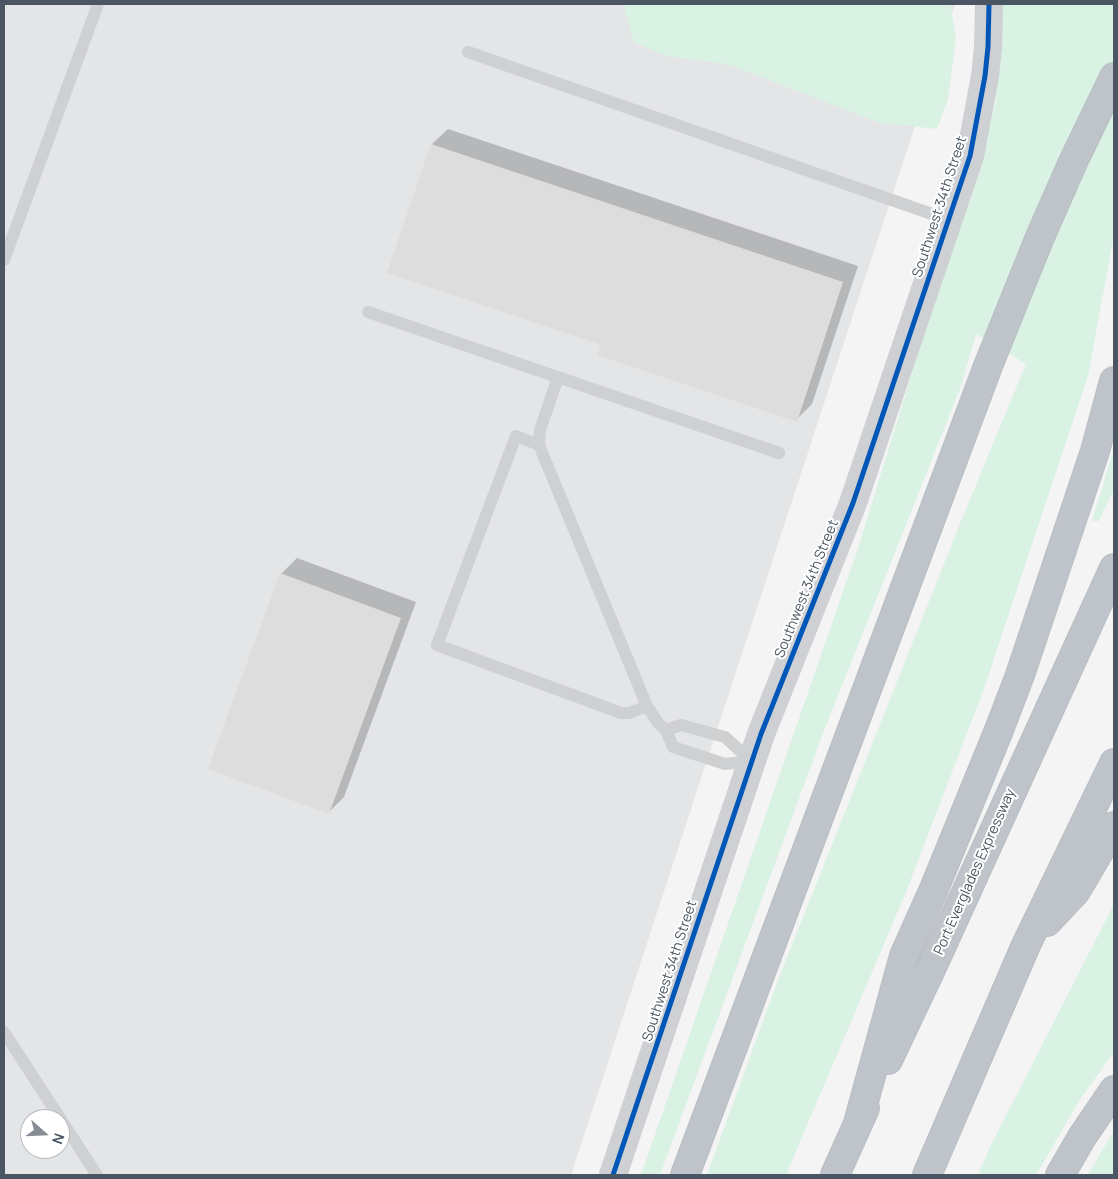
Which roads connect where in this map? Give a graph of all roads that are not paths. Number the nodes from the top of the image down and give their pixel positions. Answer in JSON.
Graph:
{"nodes":[{"id":1,"x":98,"y":4,"type":"edge"},
{"id":2,"x":989,"y":4,"type":"edge"},
{"id":3,"x":468,"y":52,"type":"dead end"},
{"id":4,"x":1114,"y":77,"type":"edge"},
{"id":5,"x":949,"y":220,"type":"junction"},
{"id":6,"x":4,"y":260,"type":"edge"},
{"id":7,"x":368,"y":312,"type":"dead end"},
{"id":8,"x":558,"y":377,"type":"junction"},
{"id":9,"x":1114,"y":381,"type":"edge"},
{"id":10,"x":539,"y":445,"type":"junction"},
{"id":11,"x":779,"y":453,"type":"dead end"},
{"id":12,"x":1114,"y":568,"type":"edge"},
{"id":13,"x":647,"y":706,"type":"junction"},
{"id":14,"x":666,"y":730,"type":"junction"},
{"id":15,"x":751,"y":761,"type":"junction"},
{"id":16,"x":1114,"y":763,"type":"edge"},
{"id":17,"x":1114,"y":826,"type":"edge"},
{"id":18,"x":1026,"y":945,"type":"junction"},
{"id":19,"x":4,"y":1032,"type":"edge"},
{"id":20,"x":1114,"y":1090,"type":"edge"},
{"id":21,"x":858,"y":1123,"type":"junction"},
{"id":22,"x":97,"y":1175,"type":"edge"},
{"id":23,"x":613,"y":1175,"type":"edge"},
{"id":24,"x":685,"y":1175,"type":"edge"},
{"id":25,"x":835,"y":1175,"type":"edge"},
{"id":26,"x":927,"y":1175,"type":"edge"},
{"id":27,"x":1060,"y":1175,"type":"edge"}],
"edges":[{"from":1,"to":6,"type":"lane"},
{"from":2,"to":5,"type":"street","name":"Southwest 34th Street"},
{"from":3,"to":5,"type":"lane"},
{"from":4,"to":24,"type":"highway"},
{"from":5,"to":15,"type":"street","name":"Southwest 34th Street"},
{"from":7,"to":8,"type":"lane"},
{"from":8,"to":10,"type":"lane"},
{"from":8,"to":11,"type":"lane"},
{"from":9,"to":21,"type":"highway"},
{"from":10,"to":13,"type":"lane"},
{"from":10,"to":13,"type":"lane"},
{"from":12,"to":21,"type":"highway","name":"Port Everglades Expressway"},
{"from":13,"to":14,"type":"lane"},
{"from":14,"to":15,"type":"lane"},
{"from":14,"to":15,"type":"lane"},
{"from":15,"to":23,"type":"street","name":"Southwest 34th Street"},
{"from":16,"to":18,"type":"highway"},
{"from":17,"to":18,"type":"highway"},
{"from":18,"to":26,"type":"highway"},
{"from":19,"to":22,"type":"lane"},
{"from":20,"to":27,"type":"highway"},
{"from":21,"to":25,"type":"highway","name":"Port Everglades Expressway"}]}
